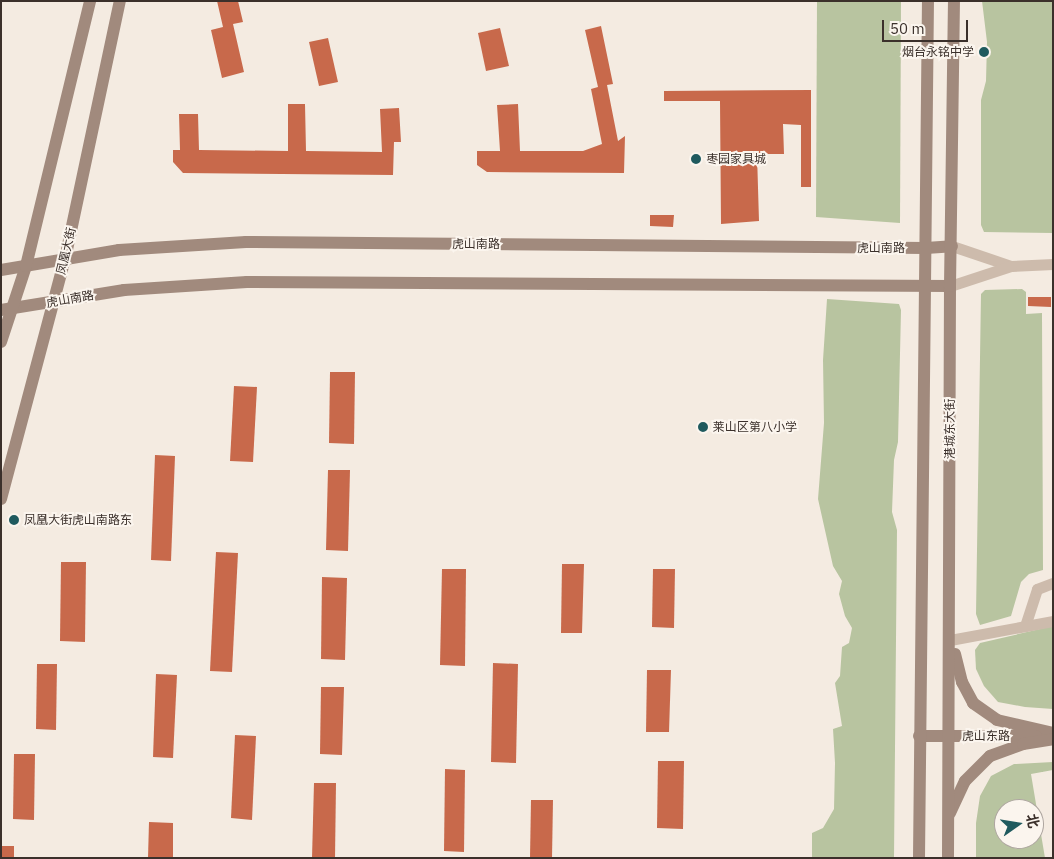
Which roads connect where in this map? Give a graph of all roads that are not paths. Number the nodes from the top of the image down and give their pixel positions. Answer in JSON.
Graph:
{"nodes":[{"id":1,"x":90,"y":1,"type":"edge"},
{"id":2,"x":120,"y":1,"type":"edge"},
{"id":3,"x":928,"y":1,"type":"edge"},
{"id":4,"x":954,"y":1,"type":"edge"},
{"id":5,"x":952,"y":246,"type":"junction"},
{"id":6,"x":926,"y":248,"type":"junction"},
{"id":7,"x":64,"y":259,"type":"junction"},
{"id":8,"x":1053,"y":264,"type":"edge"},
{"id":9,"x":26,"y":266,"type":"junction"},
{"id":10,"x":1011,"y":266,"type":"junction"},
{"id":11,"x":1,"y":270,"type":"edge"},
{"id":12,"x":924,"y":286,"type":"junction"},
{"id":13,"x":950,"y":286,"type":"junction"},
{"id":14,"x":54,"y":302,"type":"junction"},
{"id":15,"x":7,"y":310,"type":"edge"},
{"id":16,"x":1,"y":342,"type":"edge"},
{"id":17,"x":1,"y":499,"type":"edge"},
{"id":18,"x":1053,"y":583,"type":"edge"},
{"id":19,"x":1053,"y":621,"type":"edge"},
{"id":20,"x":1025,"y":626,"type":"junction"},
{"id":21,"x":951,"y":640,"type":"junction"},
{"id":22,"x":919,"y":736,"type":"junction"},
{"id":23,"x":950,"y":736,"type":"junction"},
{"id":24,"x":1053,"y":736,"type":"edge"},
{"id":25,"x":947,"y":820,"type":"junction"},
{"id":26,"x":919,"y":858,"type":"edge"},
{"id":27,"x":948,"y":858,"type":"edge"}],
"edges":[{"from":1,"to":9,"type":"main road"},
{"from":2,"to":7,"type":"main road","name":"凤凰大街"},
{"from":3,"to":6,"type":"main road"},
{"from":4,"to":5,"type":"main road","name":"港城东大街"},
{"from":5,"to":6,"type":"main road","name":"虎山南路"},
{"from":5,"to":10,"type":"street"},
{"from":5,"to":13,"type":"main road","name":"港城东大街"},
{"from":6,"to":7,"type":"main road","name":"虎山南路"},
{"from":6,"to":12,"type":"main road"},
{"from":7,"to":9,"type":"main road","name":"虎山南路"},
{"from":7,"to":14,"type":"main road","name":"凤凰大街"},
{"from":8,"to":10,"type":"street"},
{"from":9,"to":11,"type":"main road","name":"虎山南路"},
{"from":9,"to":15,"type":"main road"},
{"from":10,"to":13,"type":"street"},
{"from":12,"to":13,"type":"main road","name":"虎山南路"},
{"from":12,"to":14,"type":"main road","name":"虎山南路"},
{"from":12,"to":22,"type":"main road"},
{"from":13,"to":21,"type":"main road","name":"港城东大街"},
{"from":14,"to":15,"type":"main road","name":"虎山南路"},
{"from":14,"to":17,"type":"main road","name":"凤凰大街"},
{"from":15,"to":16,"type":"main road"},
{"from":18,"to":20,"type":"street"},
{"from":19,"to":20,"type":"street"},
{"from":20,"to":21,"type":"street"},
{"from":21,"to":23,"type":"main road","name":"港城东大街"},
{"from":21,"to":24,"type":"main road"},
{"from":22,"to":23,"type":"main road","name":"虎山东路"},
{"from":22,"to":26,"type":"main road"},
{"from":23,"to":24,"type":"main road","name":"虎山东路"},
{"from":23,"to":25,"type":"main road","name":"港城东大街"},
{"from":24,"to":25,"type":"main road"},
{"from":25,"to":27,"type":"main road","name":"港城东大街"}]}
